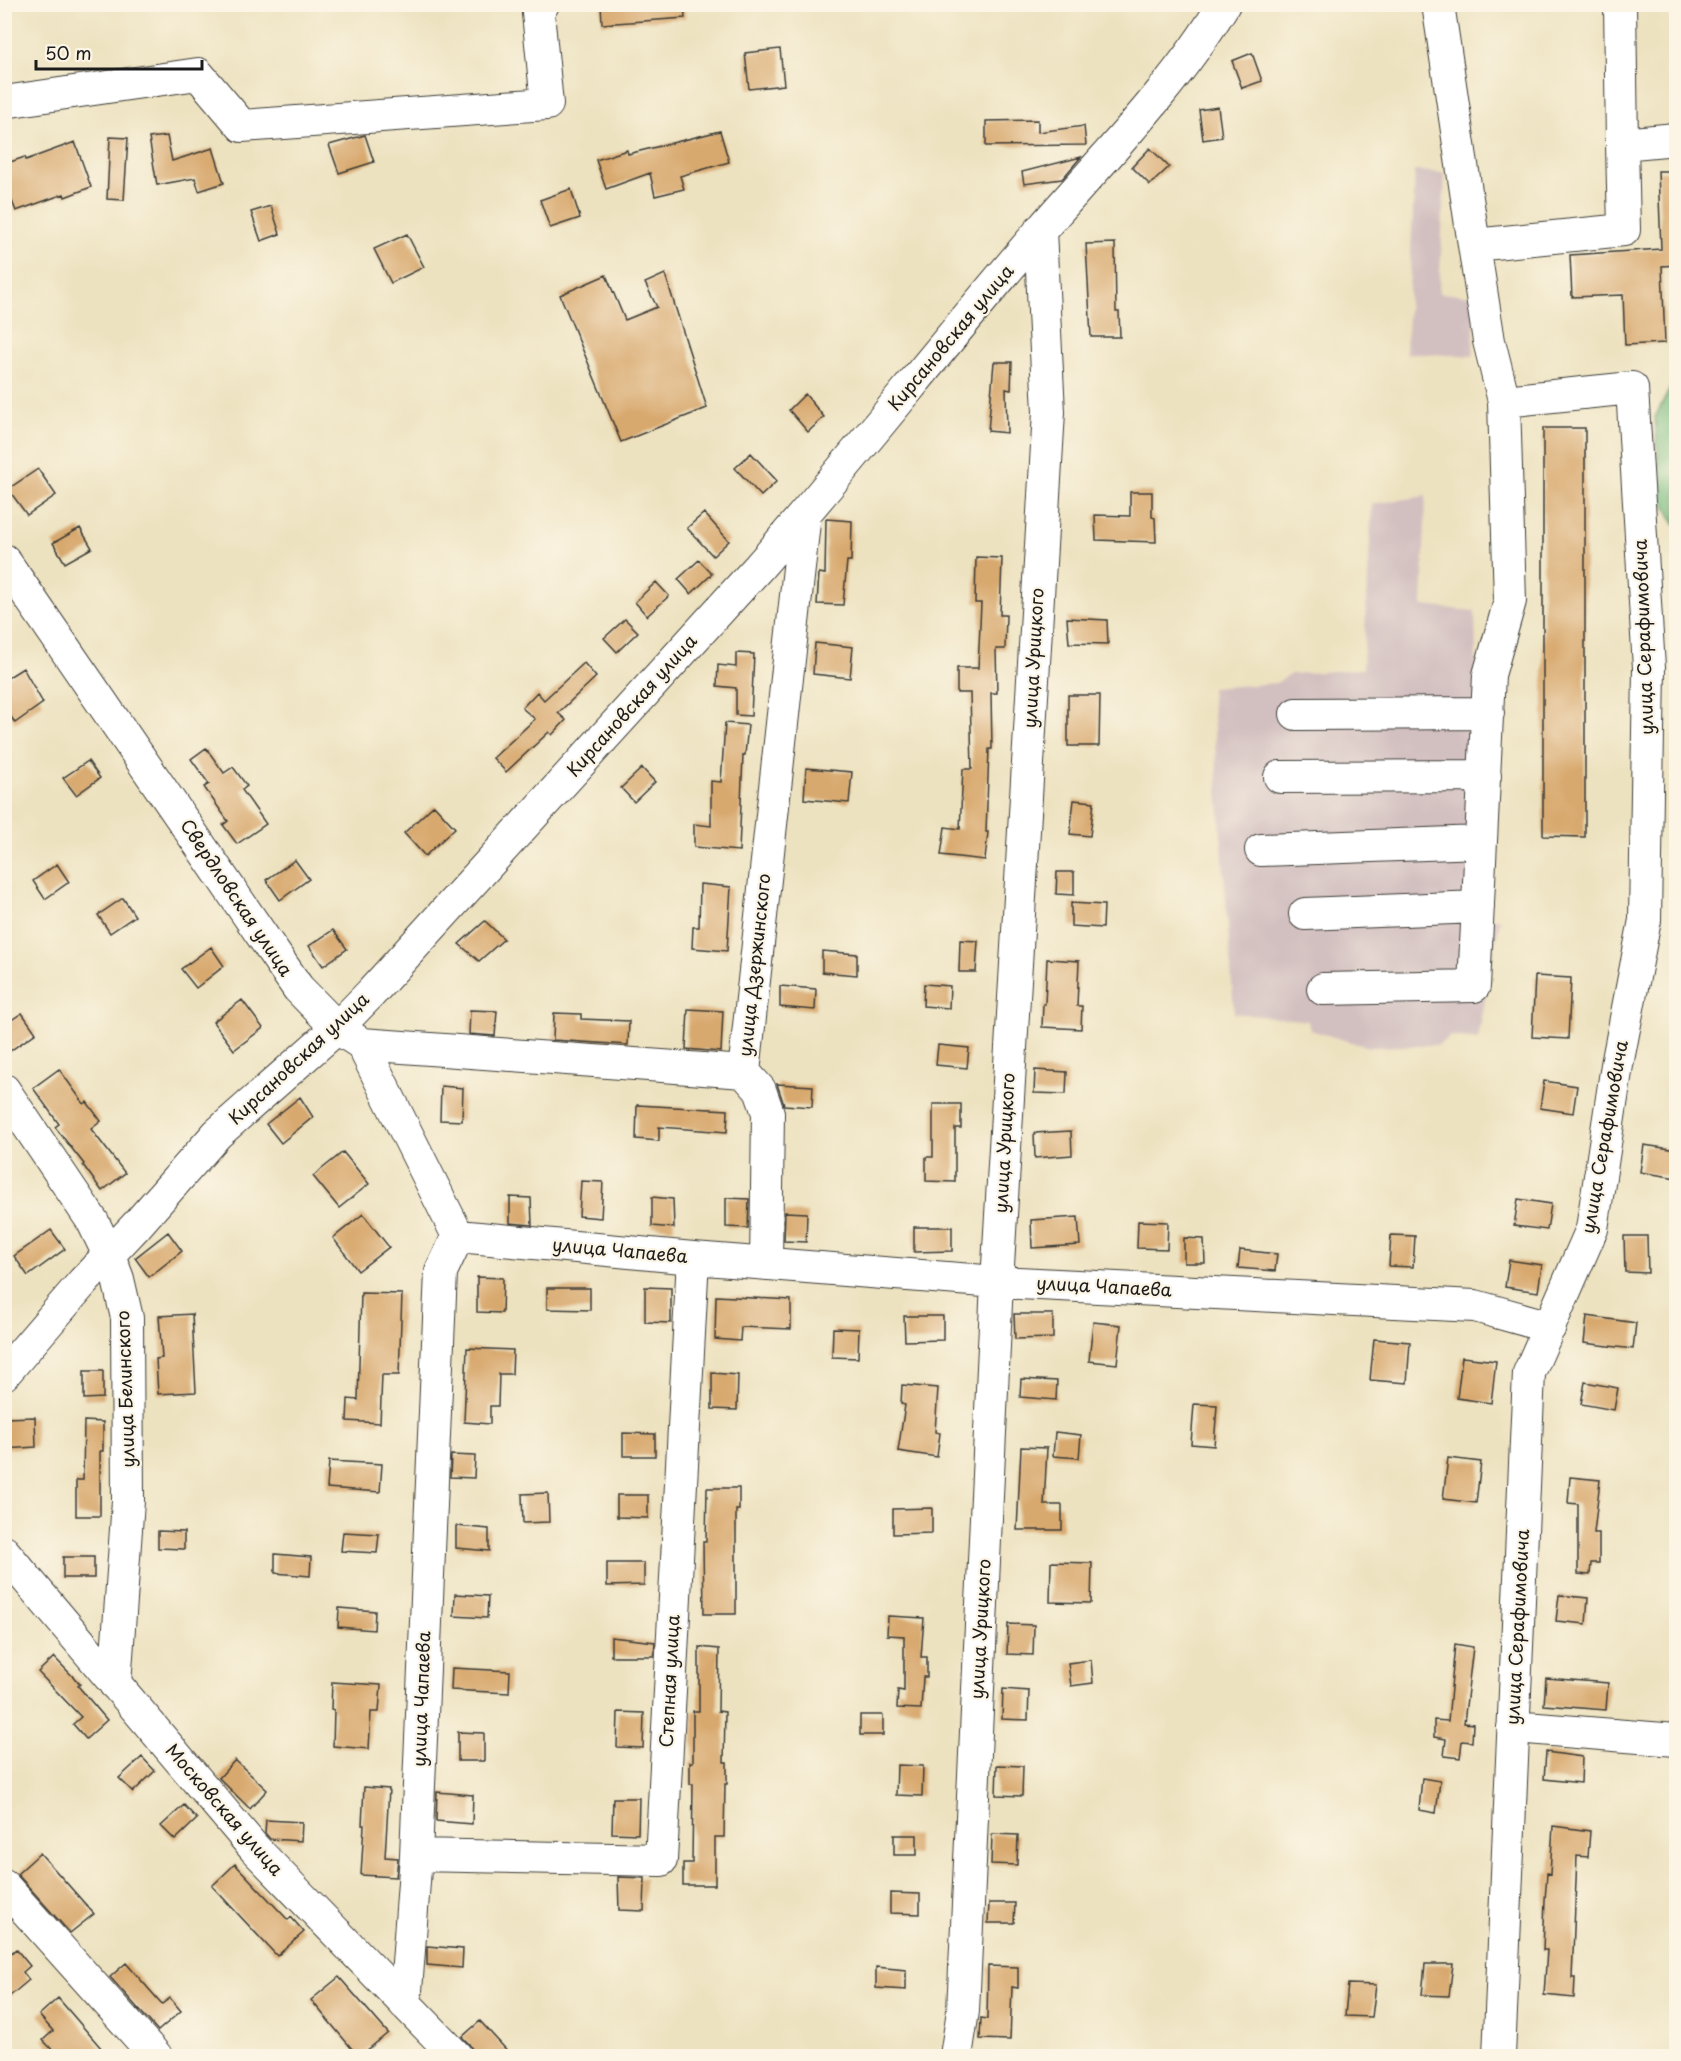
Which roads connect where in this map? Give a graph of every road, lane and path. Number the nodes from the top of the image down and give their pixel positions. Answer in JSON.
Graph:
{"nodes":[{"id":1,"x":543,"y":4,"type":"edge"},
{"id":2,"x":1224,"y":4,"type":"edge"},
{"id":3,"x":1438,"y":4,"type":"edge"},
{"id":4,"x":1620,"y":4,"type":"edge"},
{"id":5,"x":4,"y":102,"type":"edge"},
{"id":6,"x":1677,"y":139,"type":"edge"},
{"id":7,"x":1622,"y":144,"type":"junction"},
{"id":8,"x":1040,"y":230,"type":"junction"},
{"id":9,"x":1474,"y":244,"type":"junction"},
{"id":10,"x":1504,"y":401,"type":"junction"},
{"id":11,"x":806,"y":513,"type":"junction"},
{"id":12,"x":4,"y":560,"type":"edge"},
{"id":13,"x":1488,"y":713,"type":"junction"},
{"id":14,"x":1296,"y":714,"type":"dead end"},
{"id":15,"x":1485,"y":776,"type":"junction"},
{"id":16,"x":1280,"y":777,"type":"dead end"},
{"id":17,"x":1480,"y":842,"type":"junction"},
{"id":18,"x":1261,"y":850,"type":"dead end"},
{"id":19,"x":1478,"y":907,"type":"junction"},
{"id":20,"x":1305,"y":914,"type":"dead end"},
{"id":21,"x":1323,"y":989,"type":"dead end"},
{"id":22,"x":350,"y":1036,"type":"junction"},
{"id":23,"x":744,"y":1072,"type":"junction"},
{"id":24,"x":4,"y":1090,"type":"edge"},
{"id":25,"x":458,"y":1236,"type":"junction"},
{"id":26,"x":109,"y":1255,"type":"junction"},
{"id":27,"x":693,"y":1258,"type":"junction"},
{"id":28,"x":766,"y":1264,"type":"junction"},
{"id":29,"x":997,"y":1282,"type":"junction"},
{"id":30,"x":1550,"y":1327,"type":"junction"},
{"id":31,"x":4,"y":1374,"type":"edge"},
{"id":32,"x":4,"y":1552,"type":"edge"},
{"id":33,"x":115,"y":1684,"type":"junction"},
{"id":34,"x":1513,"y":1727,"type":"junction"},
{"id":35,"x":1677,"y":1740,"type":"edge"},
{"id":36,"x":416,"y":1855,"type":"junction"},
{"id":37,"x":4,"y":1886,"type":"edge"},
{"id":38,"x":405,"y":2004,"type":"junction"},
{"id":39,"x":156,"y":2056,"type":"edge"},
{"id":40,"x":456,"y":2056,"type":"edge"},
{"id":41,"x":956,"y":2056,"type":"edge"},
{"id":42,"x":1499,"y":2056,"type":"edge"}],
"edges":[{"from":1,"to":5,"type":"street"},
{"from":2,"to":8,"type":"street","name":"Кирсановская улица"},
{"from":3,"to":9,"type":"street"},
{"from":4,"to":7,"type":"street"},
{"from":6,"to":7,"type":"street"},
{"from":7,"to":9,"type":"street"},
{"from":8,"to":11,"type":"street","name":"Кирсановская улица"},
{"from":8,"to":29,"type":"street","name":"улица Урицкого"},
{"from":9,"to":10,"type":"street"},
{"from":10,"to":13,"type":"street"},
{"from":10,"to":30,"type":"street","name":"улица Серафимовича"},
{"from":11,"to":22,"type":"street","name":"Кирсановская улица"},
{"from":11,"to":23,"type":"street","name":"улица Дзержинского"},
{"from":12,"to":22,"type":"street","name":"Свердловская улица"},
{"from":13,"to":14,"type":"street"},
{"from":13,"to":15,"type":"street"},
{"from":15,"to":16,"type":"street"},
{"from":15,"to":17,"type":"street"},
{"from":17,"to":18,"type":"street"},
{"from":17,"to":19,"type":"street"},
{"from":19,"to":20,"type":"street"},
{"from":19,"to":21,"type":"street"},
{"from":22,"to":23,"type":"street","name":"улица Дзержинского"},
{"from":22,"to":25,"type":"street","name":"Свердловская улица"},
{"from":22,"to":26,"type":"street","name":"Кирсановская улица"},
{"from":23,"to":28,"type":"street"},
{"from":24,"to":26,"type":"street","name":"улица Белинского"},
{"from":25,"to":27,"type":"street","name":"улица Чапаева"},
{"from":25,"to":36,"type":"street","name":"улица Чапаева"},
{"from":26,"to":31,"type":"street","name":"Кирсановская улица"},
{"from":26,"to":33,"type":"street","name":"улица Белинского"},
{"from":27,"to":28,"type":"street","name":"улица Чапаева"},
{"from":27,"to":36,"type":"street","name":"Степная улица"},
{"from":28,"to":29,"type":"street","name":"улица Чапаева"},
{"from":29,"to":30,"type":"street","name":"улица Чапаева"},
{"from":29,"to":41,"type":"street","name":"улица Урицкого"},
{"from":30,"to":34,"type":"street","name":"улица Серафимовича"},
{"from":32,"to":33,"type":"street","name":"Московская улица"},
{"from":33,"to":38,"type":"street","name":"Московская улица"},
{"from":34,"to":35,"type":"street"},
{"from":34,"to":42,"type":"street","name":"улица Серафимовича"},
{"from":36,"to":38,"type":"street","name":"улица Чапаева"},
{"from":37,"to":39,"type":"street"},
{"from":38,"to":40,"type":"street","name":"Московская улица"}]}
